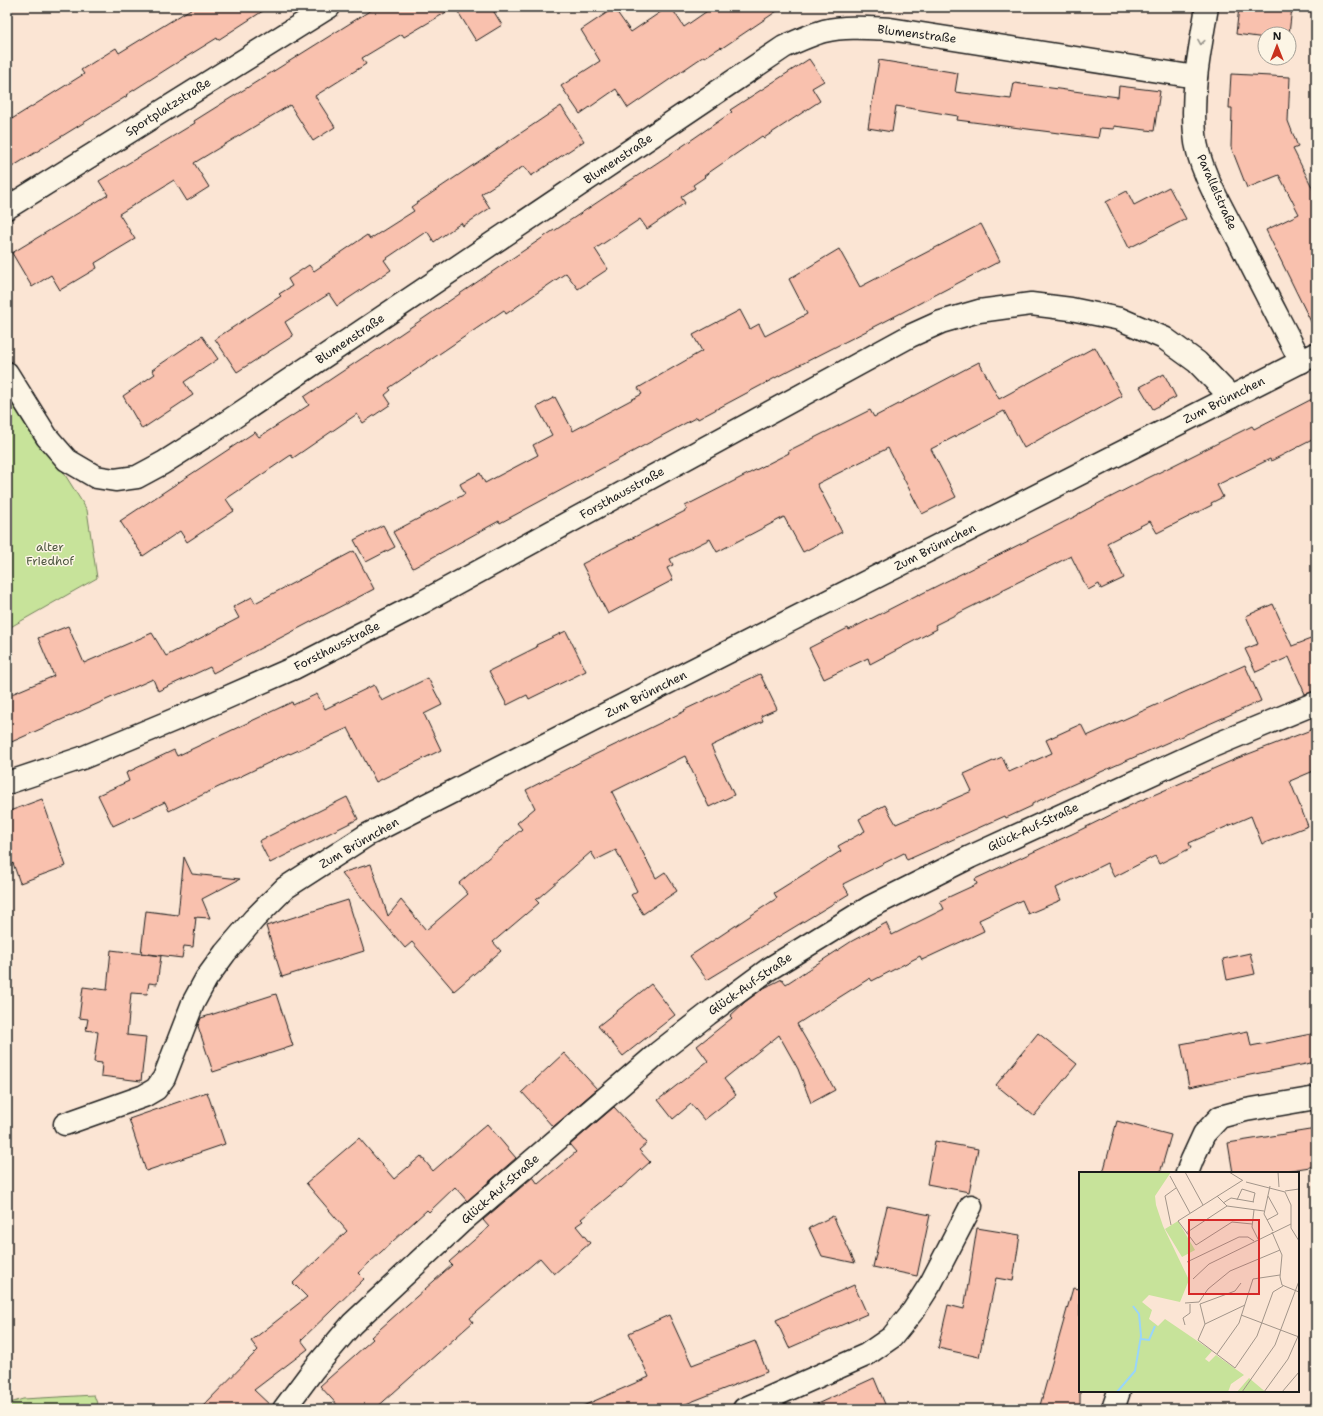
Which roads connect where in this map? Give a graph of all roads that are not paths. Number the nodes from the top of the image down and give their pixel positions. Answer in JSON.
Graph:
{"nodes":[{"id":1,"x":329,"y":7,"type":"edge"},
{"id":2,"x":1207,"y":7,"type":"edge"},
{"id":3,"x":1196,"y":77,"type":"junction"},
{"id":4,"x":7,"y":208,"type":"edge"},
{"id":5,"x":1309,"y":358,"type":"edge"},
{"id":6,"x":7,"y":373,"type":"edge"},
{"id":7,"x":1231,"y":397,"type":"junction"},
{"id":8,"x":1316,"y":703,"type":"edge"},
{"id":9,"x":7,"y":783,"type":"edge"},
{"id":10,"x":1316,"y":1098,"type":"edge"},
{"id":11,"x":65,"y":1124,"type":"dead end"},
{"id":12,"x":1187,"y":1172,"type":"edge"},
{"id":13,"x":971,"y":1206,"type":"dead end"},
{"id":14,"x":1119,"y":1392,"type":"edge"},
{"id":15,"x":284,"y":1409,"type":"edge"},
{"id":16,"x":744,"y":1409,"type":"edge"},
{"id":17,"x":1113,"y":1409,"type":"edge"}],
"edges":[{"from":1,"to":4,"type":"street","name":"Sportplatzstraße"},
{"from":2,"to":3,"type":"street","name":"Parallelstraße","one_way":true},
{"from":3,"to":5,"type":"street","name":"Parallelstraße"},
{"from":3,"to":6,"type":"street","name":"Blumenstraße"},
{"from":5,"to":7,"type":"street","name":"Zum Brünnchen"},
{"from":7,"to":9,"type":"street","name":"Forsthausstraße"},
{"from":7,"to":11,"type":"street","name":"Zum Brünnchen"},
{"from":8,"to":15,"type":"street","name":"Glück-Auf-Straße"},
{"from":10,"to":12,"type":"street"},
{"from":13,"to":16,"type":"street"},
{"from":14,"to":17,"type":"street"}]}
